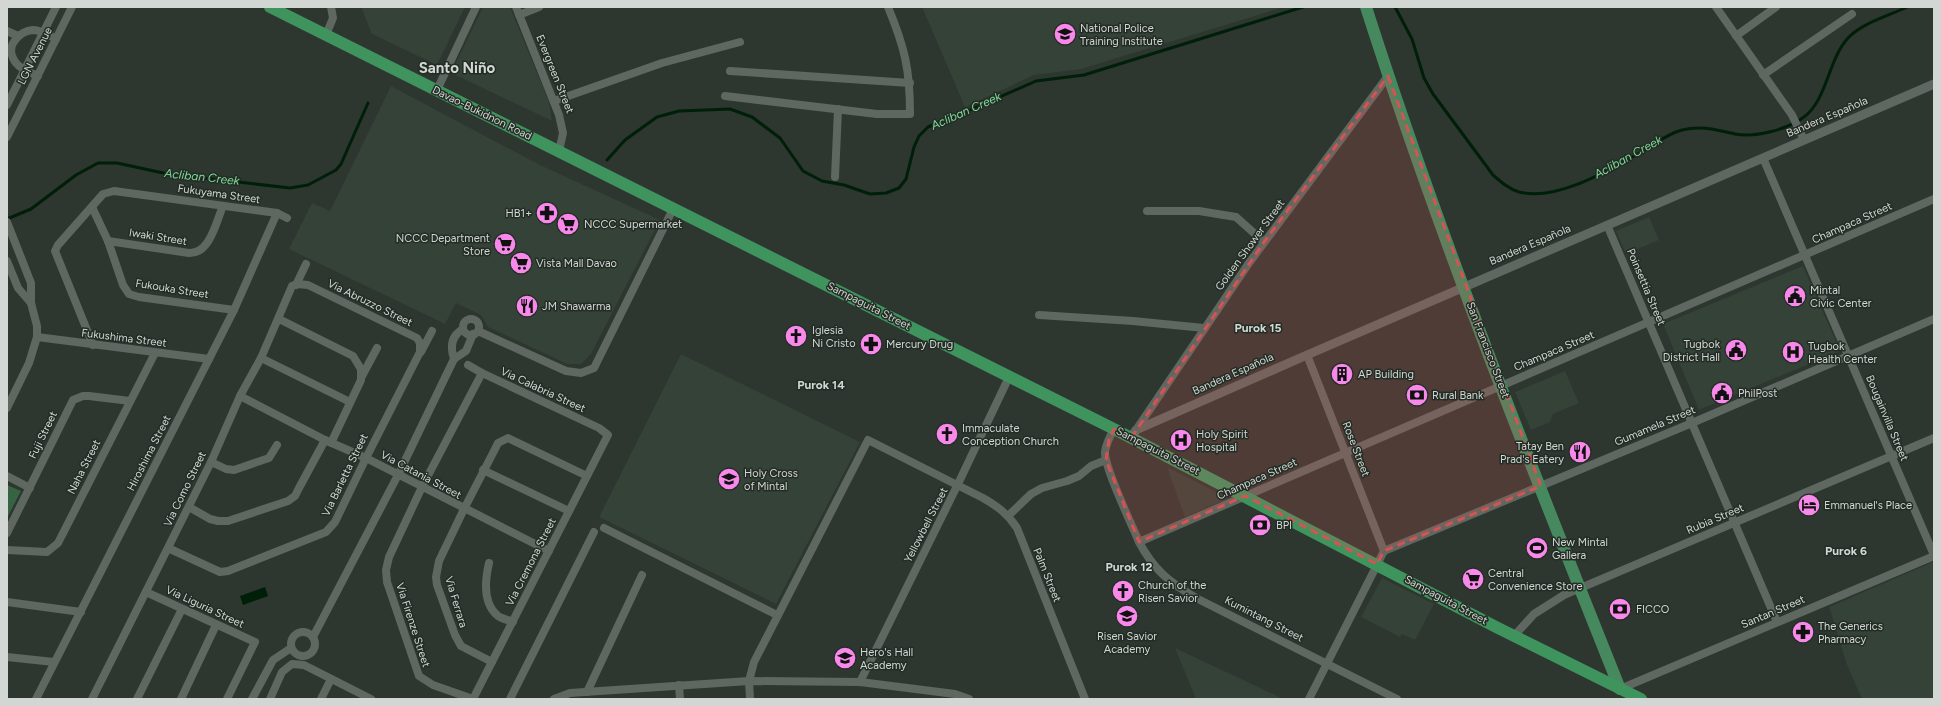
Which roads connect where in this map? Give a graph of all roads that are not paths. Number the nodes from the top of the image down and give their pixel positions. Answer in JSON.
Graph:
{"nodes":[{"id":1,"x":56,"y":7,"type":"edge"},
{"id":2,"x":72,"y":7,"type":"edge"},
{"id":3,"x":270,"y":7,"type":"edge"},
{"id":4,"x":331,"y":7,"type":"edge"},
{"id":5,"x":476,"y":7,"type":"edge"},
{"id":6,"x":539,"y":7,"type":"edge"},
{"id":7,"x":888,"y":7,"type":"edge"},
{"id":8,"x":1366,"y":7,"type":"edge"},
{"id":9,"x":1716,"y":7,"type":"edge"},
{"id":10,"x":1776,"y":7,"type":"edge"},
{"id":11,"x":518,"y":11,"type":"edge"},
{"id":12,"x":1852,"y":14,"type":"dead end"},
{"id":13,"x":7,"y":31,"type":"edge"},
{"id":14,"x":44,"y":33,"type":"junction"},
{"id":15,"x":326,"y":35,"type":"junction"},
{"id":16,"x":18,"y":36,"type":"junction"},
{"id":17,"x":1736,"y":36,"type":"junction"},
{"id":18,"x":56,"y":39,"type":"junction"},
{"id":19,"x":740,"y":42,"type":"dead end"},
{"id":20,"x":9,"y":48,"type":"edge"},
{"id":21,"x":25,"y":70,"type":"junction"},
{"id":22,"x":730,"y":72,"type":"dead end"},
{"id":23,"x":1763,"y":75,"type":"junction"},
{"id":24,"x":38,"y":76,"type":"junction"},
{"id":25,"x":1388,"y":76,"type":"junction"},
{"id":26,"x":910,"y":83,"type":"junction"},
{"id":27,"x":1934,"y":84,"type":"edge"},
{"id":28,"x":437,"y":90,"type":"junction"},
{"id":29,"x":725,"y":96,"type":"dead end"},
{"id":30,"x":554,"y":101,"type":"junction"},
{"id":31,"x":7,"y":105,"type":"edge"},
{"id":32,"x":838,"y":109,"type":"junction"},
{"id":33,"x":7,"y":136,"type":"edge"},
{"id":34,"x":1804,"y":140,"type":"junction"},
{"id":35,"x":559,"y":151,"type":"junction"},
{"id":36,"x":1763,"y":158,"type":"junction"},
{"id":37,"x":835,"y":177,"type":"dead end"},
{"id":38,"x":1934,"y":199,"type":"edge"},
{"id":39,"x":223,"y":206,"type":"junction"},
{"id":40,"x":92,"y":207,"type":"junction"},
{"id":41,"x":674,"y":208,"type":"junction"},
{"id":42,"x":1147,"y":211,"type":"dead end"},
{"id":43,"x":277,"y":213,"type":"junction"},
{"id":44,"x":287,"y":218,"type":"dead end"},
{"id":45,"x":7,"y":222,"type":"edge"},
{"id":46,"x":1607,"y":225,"type":"junction"},
{"id":47,"x":108,"y":241,"type":"junction"},
{"id":48,"x":1264,"y":242,"type":"junction"},
{"id":49,"x":1805,"y":255,"type":"junction"},
{"id":50,"x":7,"y":261,"type":"edge"},
{"id":51,"x":306,"y":264,"type":"dead end"},
{"id":52,"x":294,"y":285,"type":"junction"},
{"id":53,"x":1464,"y":287,"type":"junction"},
{"id":54,"x":32,"y":303,"type":"junction"},
{"id":55,"x":234,"y":310,"type":"junction"},
{"id":56,"x":1039,"y":315,"type":"dead end"},
{"id":57,"x":279,"y":319,"type":"junction"},
{"id":58,"x":1934,"y":319,"type":"edge"},
{"id":59,"x":1649,"y":322,"type":"junction"},
{"id":60,"x":1204,"y":328,"type":"junction"},
{"id":61,"x":463,"y":329,"type":"junction"},
{"id":62,"x":432,"y":331,"type":"dead end"},
{"id":63,"x":475,"y":332,"type":"junction"},
{"id":64,"x":37,"y":338,"type":"junction"},
{"id":65,"x":93,"y":345,"type":"junction"},
{"id":66,"x":377,"y":348,"type":"dead end"},
{"id":67,"x":155,"y":353,"type":"junction"},
{"id":68,"x":1307,"y":355,"type":"junction"},
{"id":69,"x":419,"y":356,"type":"junction"},
{"id":70,"x":1848,"y":356,"type":"junction"},
{"id":71,"x":261,"y":358,"type":"junction"},
{"id":72,"x":454,"y":359,"type":"junction"},
{"id":73,"x":209,"y":360,"type":"junction"},
{"id":74,"x":468,"y":365,"type":"dead end"},
{"id":75,"x":482,"y":373,"type":"junction"},
{"id":76,"x":362,"y":376,"type":"junction"},
{"id":77,"x":1009,"y":377,"type":"junction"},
{"id":78,"x":1502,"y":386,"type":"junction"},
{"id":79,"x":240,"y":396,"type":"junction"},
{"id":80,"x":10,"y":399,"type":"edge"},
{"id":81,"x":130,"y":401,"type":"junction"},
{"id":82,"x":350,"y":402,"type":"junction"},
{"id":83,"x":7,"y":408,"type":"edge"},
{"id":84,"x":1692,"y":423,"type":"junction"},
{"id":85,"x":1114,"y":429,"type":"junction"},
{"id":86,"x":1134,"y":434,"type":"junction"},
{"id":87,"x":608,"y":435,"type":"joint"},
{"id":88,"x":1934,"y":438,"type":"edge"},
{"id":89,"x":328,"y":442,"type":"junction"},
{"id":90,"x":277,"y":445,"type":"dead end"},
{"id":91,"x":1345,"y":452,"type":"junction"},
{"id":92,"x":1892,"y":457,"type":"junction"},
{"id":93,"x":366,"y":458,"type":"junction"},
{"id":94,"x":1106,"y":460,"type":"junction"},
{"id":95,"x":211,"y":462,"type":"junction"},
{"id":96,"x":484,"y":470,"type":"junction"},
{"id":97,"x":398,"y":474,"type":"junction"},
{"id":98,"x":7,"y":476,"type":"edge"},
{"id":99,"x":587,"y":476,"type":"junction"},
{"id":100,"x":957,"y":486,"type":"junction"},
{"id":101,"x":1540,"y":486,"type":"junction"},
{"id":102,"x":422,"y":487,"type":"junction"},
{"id":103,"x":30,"y":488,"type":"junction"},
{"id":104,"x":1245,"y":496,"type":"junction"},
{"id":105,"x":188,"y":507,"type":"junction"},
{"id":106,"x":464,"y":509,"type":"junction"},
{"id":107,"x":569,"y":511,"type":"junction"},
{"id":108,"x":1008,"y":516,"type":"junction"},
{"id":109,"x":1735,"y":523,"type":"junction"},
{"id":110,"x":604,"y":528,"type":"dead end"},
{"id":111,"x":594,"y":532,"type":"dead end"},
{"id":112,"x":7,"y":533,"type":"edge"},
{"id":113,"x":1139,"y":542,"type":"junction"},
{"id":114,"x":168,"y":548,"type":"junction"},
{"id":115,"x":7,"y":550,"type":"edge"},
{"id":116,"x":549,"y":551,"type":"junction"},
{"id":117,"x":1384,"y":551,"type":"junction"},
{"id":118,"x":1934,"y":555,"type":"edge"},
{"id":119,"x":489,"y":563,"type":"dead end"},
{"id":120,"x":1377,"y":564,"type":"junction"},
{"id":121,"x":642,"y":575,"type":"dead end"},
{"id":122,"x":1580,"y":588,"type":"junction"},
{"id":123,"x":146,"y":592,"type":"junction"},
{"id":124,"x":7,"y":602,"type":"edge"},
{"id":125,"x":182,"y":608,"type":"junction"},
{"id":126,"x":81,"y":612,"type":"junction"},
{"id":127,"x":777,"y":615,"type":"junction"},
{"id":128,"x":513,"y":622,"type":"junction"},
{"id":129,"x":1777,"y":622,"type":"junction"},
{"id":130,"x":216,"y":625,"type":"junction"},
{"id":131,"x":1514,"y":636,"type":"junction"},
{"id":132,"x":313,"y":637,"type":"junction"},
{"id":133,"x":291,"y":648,"type":"junction"},
{"id":134,"x":7,"y":657,"type":"edge"},
{"id":135,"x":54,"y":662,"type":"junction"},
{"id":136,"x":492,"y":662,"type":"junction"},
{"id":137,"x":1327,"y":663,"type":"junction"},
{"id":138,"x":331,"y":679,"type":"junction"},
{"id":139,"x":749,"y":682,"type":"junction"},
{"id":140,"x":860,"y":682,"type":"junction"},
{"id":141,"x":679,"y":685,"type":"junction"},
{"id":142,"x":1620,"y":689,"type":"junction"},
{"id":143,"x":587,"y":692,"type":"junction"},
{"id":144,"x":366,"y":698,"type":"edge"},
{"id":145,"x":36,"y":699,"type":"edge"},
{"id":146,"x":92,"y":699,"type":"edge"},
{"id":147,"x":137,"y":699,"type":"edge"},
{"id":148,"x":181,"y":699,"type":"edge"},
{"id":149,"x":227,"y":699,"type":"edge"},
{"id":150,"x":252,"y":699,"type":"edge"},
{"id":151,"x":270,"y":699,"type":"edge"},
{"id":152,"x":320,"y":699,"type":"edge"},
{"id":153,"x":473,"y":699,"type":"edge"},
{"id":154,"x":510,"y":699,"type":"edge"},
{"id":155,"x":554,"y":699,"type":"edge"},
{"id":156,"x":680,"y":699,"type":"edge"},
{"id":157,"x":750,"y":699,"type":"edge"},
{"id":158,"x":968,"y":699,"type":"edge"},
{"id":159,"x":1085,"y":699,"type":"edge"},
{"id":160,"x":1309,"y":699,"type":"edge"},
{"id":161,"x":1397,"y":699,"type":"edge"},
{"id":162,"x":1641,"y":699,"type":"edge"}],
"edges":[{"from":1,"to":14,"type":"street","name":"LGN Avenue"},
{"from":2,"to":18,"type":"street","name":"LGN Avenue"},
{"from":3,"to":15,"type":"highway","name":"Davao-Bukidnon Road"},
{"from":4,"to":15,"type":"street"},
{"from":5,"to":28,"type":"street"},
{"from":6,"to":11,"type":"street"},
{"from":7,"to":26,"type":"street"},
{"from":8,"to":25,"type":"main road","name":"San Francisco Street"},
{"from":9,"to":17,"type":"street"},
{"from":10,"to":17,"type":"street"},
{"from":11,"to":30,"type":"street","name":"Evergreen Street"},
{"from":12,"to":23,"type":"street"},
{"from":13,"to":16,"type":"street"},
{"from":14,"to":16,"type":"street"},
{"from":14,"to":18,"type":"street"},
{"from":14,"to":21,"type":"street","name":"LGN Avenue"},
{"from":15,"to":28,"type":"highway","name":"Davao-Bukidnon Road"},
{"from":16,"to":20,"type":"street"},
{"from":17,"to":23,"type":"street"},
{"from":18,"to":24,"type":"street","name":"LGN Avenue"},
{"from":19,"to":30,"type":"street"},
{"from":20,"to":21,"type":"street"},
{"from":21,"to":24,"type":"street"},
{"from":21,"to":31,"type":"street","name":"LGN Avenue"},
{"from":22,"to":26,"type":"street"},
{"from":23,"to":34,"type":"street"},
{"from":24,"to":33,"type":"street","name":"LGN Avenue"},
{"from":25,"to":48,"type":"street","name":"Golden Shower Street"},
{"from":25,"to":53,"type":"main road","name":"San Francisco Street"},
{"from":26,"to":32,"type":"street"},
{"from":27,"to":34,"type":"street","name":"Bandera Española"},
{"from":28,"to":35,"type":"highway","name":"Davao-Bukidnon Road"},
{"from":29,"to":32,"type":"street"},
{"from":30,"to":35,"type":"street","name":"Evergreen Street"},
{"from":32,"to":37,"type":"street"},
{"from":34,"to":36,"type":"street","name":"Bandera Española"},
{"from":35,"to":41,"type":"highway","name":"Davao-Bukidnon Road"},
{"from":36,"to":46,"type":"street","name":"Bandera Española"},
{"from":36,"to":49,"type":"street","name":"Bougainvilla Street"},
{"from":38,"to":49,"type":"street","name":"Champaca Street"},
{"from":39,"to":40,"type":"street","name":"Fukuyama Street"},
{"from":39,"to":43,"type":"street","name":"Fukuyama Street"},
{"from":39,"to":47,"type":"street","name":"Iwaki Street"},
{"from":40,"to":47,"type":"street","name":"Fukouka Street"},
{"from":40,"to":65,"type":"street","name":"Fukuyama Street"},
{"from":41,"to":63,"type":"street"},
{"from":41,"to":77,"type":"highway","name":"Sampaguita Street"},
{"from":42,"to":48,"type":"street"},
{"from":43,"to":44,"type":"street","name":"Fukuyama Street"},
{"from":43,"to":55,"type":"street","name":"Hiroshima Street"},
{"from":45,"to":54,"type":"street"},
{"from":46,"to":53,"type":"street","name":"Bandera Española"},
{"from":46,"to":59,"type":"street","name":"Poinsettia Street"},
{"from":47,"to":55,"type":"street","name":"Fukouka Street"},
{"from":48,"to":60,"type":"street","name":"Golden Shower Street"},
{"from":49,"to":59,"type":"street","name":"Champaca Street"},
{"from":49,"to":70,"type":"street","name":"Bougainvilla Street"},
{"from":50,"to":54,"type":"street"},
{"from":51,"to":52,"type":"street","name":"Via Como Street"},
{"from":52,"to":57,"type":"street","name":"Via Como Street"},
{"from":52,"to":69,"type":"street","name":"Via Abruzzo Street"},
{"from":53,"to":68,"type":"street","name":"Bandera Española"},
{"from":53,"to":78,"type":"main road","name":"San Francisco Street"},
{"from":54,"to":64,"type":"street"},
{"from":55,"to":73,"type":"street","name":"Hiroshima Street"},
{"from":56,"to":60,"type":"street"},
{"from":57,"to":71,"type":"street","name":"Via Como Street"},
{"from":57,"to":76,"type":"street"},
{"from":58,"to":70,"type":"street","name":"Gumamela Street"},
{"from":59,"to":78,"type":"street","name":"Champaca Street"},
{"from":59,"to":84,"type":"street","name":"Poinsettia Street"},
{"from":60,"to":86,"type":"street","name":"Golden Shower Street"},
{"from":61,"to":63,"type":"street"},
{"from":61,"to":63,"type":"street"},
{"from":61,"to":72,"type":"street"},
{"from":62,"to":69,"type":"street","name":"Via Barletta Street"},
{"from":63,"to":72,"type":"street"},
{"from":64,"to":65,"type":"street","name":"Fukushima Street"},
{"from":64,"to":80,"type":"street"},
{"from":65,"to":67,"type":"street","name":"Fukushima Street"},
{"from":66,"to":76,"type":"street"},
{"from":67,"to":73,"type":"street","name":"Fukushima Street"},
{"from":67,"to":81,"type":"street","name":"Naha Street"},
{"from":68,"to":86,"type":"street","name":"Bandera Española"},
{"from":68,"to":91,"type":"street","name":"Rose Street"},
{"from":69,"to":93,"type":"street","name":"Via Barletta Street"},
{"from":70,"to":84,"type":"street","name":"Gumamela Street"},
{"from":70,"to":92,"type":"street","name":"Bougainvilla Street"},
{"from":71,"to":79,"type":"street","name":"Via Como Street"},
{"from":71,"to":82,"type":"street"},
{"from":72,"to":97,"type":"street"},
{"from":73,"to":126,"type":"street","name":"Hiroshima Street"},
{"from":74,"to":75,"type":"street","name":"Via Calabria Street"},
{"from":75,"to":87,"type":"street","name":"Via Calabria Street"},
{"from":75,"to":102,"type":"street"},
{"from":76,"to":82,"type":"street"},
{"from":77,"to":85,"type":"highway","name":"Sampaguita Street"},
{"from":77,"to":100,"type":"street","name":"Yellowbell Street"},
{"from":78,"to":91,"type":"street","name":"Champaca Street"},
{"from":78,"to":101,"type":"main road","name":"San Francisco Street"},
{"from":79,"to":89,"type":"street","name":"Via Catania Street"},
{"from":79,"to":95,"type":"street","name":"Via Como Street"},
{"from":80,"to":83,"type":"street"},
{"from":81,"to":103,"type":"street","name":"Fuji Street"},
{"from":81,"to":115,"type":"street","name":"Naha Street"},
{"from":82,"to":89,"type":"street"},
{"from":84,"to":101,"type":"street","name":"Gumamela Street"},
{"from":84,"to":109,"type":"street","name":"Poinsettia Street"},
{"from":85,"to":86,"type":"highway","name":"Sampaguita Street"},
{"from":85,"to":94,"type":"street","name":"Kumintang Street"},
{"from":86,"to":104,"type":"highway","name":"Sampaguita Street"},
{"from":87,"to":99,"type":"street","name":"Via Cremona Street"},
{"from":88,"to":92,"type":"street","name":"Rubia Street"},
{"from":89,"to":93,"type":"street","name":"Via Catania Street"},
{"from":89,"to":105,"type":"street"},
{"from":90,"to":95,"type":"street"},
{"from":91,"to":104,"type":"street","name":"Champaca Street"},
{"from":91,"to":117,"type":"street","name":"Rose Street"},
{"from":92,"to":109,"type":"street","name":"Rubia Street"},
{"from":92,"to":118,"type":"street","name":"Bougainvilla Street"},
{"from":93,"to":97,"type":"street","name":"Via Catania Street"},
{"from":93,"to":114,"type":"street","name":"Via Barletta Street"},
{"from":94,"to":108,"type":"street"},
{"from":94,"to":113,"type":"street","name":"Kumintang Street"},
{"from":95,"to":105,"type":"street","name":"Via Como Street"},
{"from":96,"to":99,"type":"street","name":"Via Ferrara"},
{"from":96,"to":106,"type":"street","name":"Via Ferrara"},
{"from":96,"to":107,"type":"street"},
{"from":97,"to":102,"type":"street","name":"Via Catania Street"},
{"from":97,"to":132,"type":"street"},
{"from":98,"to":103,"type":"street"},
{"from":99,"to":107,"type":"street","name":"Via Cremona Street"},
{"from":100,"to":108,"type":"street","name":"Palm Street"},
{"from":100,"to":127,"type":"street","name":"Palm Street"},
{"from":100,"to":140,"type":"street","name":"Yellowbell Street"},
{"from":101,"to":117,"type":"street","name":"Gumamela Street"},
{"from":101,"to":122,"type":"main road","name":"San Francisco Street"},
{"from":102,"to":106,"type":"street","name":"Via Catania Street"},
{"from":102,"to":153,"type":"street","name":"Via Firenze Street"},
{"from":103,"to":112,"type":"street","name":"Fuji Street"},
{"from":104,"to":113,"type":"street","name":"Champaca Street"},
{"from":104,"to":120,"type":"highway","name":"Sampaguita Street"},
{"from":105,"to":114,"type":"street","name":"Via Como Street"},
{"from":106,"to":116,"type":"street","name":"Via Catania Street"},
{"from":106,"to":136,"type":"street","name":"Via Ferrara"},
{"from":107,"to":116,"type":"street","name":"Via Cremona Street"},
{"from":108,"to":159,"type":"street","name":"Palm Street"},
{"from":109,"to":122,"type":"street","name":"Rubia Street"},
{"from":109,"to":129,"type":"street","name":"Poinsettia Street"},
{"from":110,"to":127,"type":"street"},
{"from":111,"to":154,"type":"street"},
{"from":113,"to":137,"type":"street","name":"Kumintang Street"},
{"from":114,"to":123,"type":"street","name":"Via Como Street"},
{"from":116,"to":128,"type":"street","name":"Via Cremona Street"},
{"from":117,"to":120,"type":"street"},
{"from":118,"to":129,"type":"street","name":"Santan Street"},
{"from":119,"to":128,"type":"street"},
{"from":120,"to":131,"type":"highway","name":"Sampaguita Street"},
{"from":120,"to":137,"type":"street"},
{"from":121,"to":143,"type":"street"},
{"from":122,"to":131,"type":"street","name":"Rubia Street"},
{"from":122,"to":142,"type":"main road","name":"San Francisco Street"},
{"from":123,"to":125,"type":"street","name":"Via Liguria Street"},
{"from":123,"to":146,"type":"street","name":"Via Como Street"},
{"from":124,"to":126,"type":"street"},
{"from":125,"to":130,"type":"street","name":"Via Liguria Street"},
{"from":125,"to":147,"type":"street"},
{"from":126,"to":135,"type":"street","name":"Hiroshima Street"},
{"from":127,"to":139,"type":"street"},
{"from":128,"to":136,"type":"street","name":"Via Cremona Street"},
{"from":129,"to":142,"type":"street","name":"Santan Street"},
{"from":130,"to":148,"type":"street"},
{"from":130,"to":149,"type":"street","name":"Via Liguria Street"},
{"from":131,"to":142,"type":"highway","name":"Sampaguita Street"},
{"from":132,"to":133,"type":"street"},
{"from":132,"to":133,"type":"street"},
{"from":133,"to":150,"type":"street"},
{"from":134,"to":135,"type":"street"},
{"from":135,"to":145,"type":"street","name":"Hiroshima Street"},
{"from":136,"to":153,"type":"street","name":"Via Cremona Street"},
{"from":137,"to":160,"type":"street"},
{"from":137,"to":161,"type":"street","name":"Kumintang Street"},
{"from":138,"to":144,"type":"street"},
{"from":138,"to":151,"type":"street"},
{"from":138,"to":152,"type":"street"},
{"from":139,"to":140,"type":"street"},
{"from":139,"to":141,"type":"street"},
{"from":139,"to":157,"type":"street"},
{"from":140,"to":158,"type":"street"},
{"from":141,"to":143,"type":"street"},
{"from":141,"to":156,"type":"street"},
{"from":142,"to":162,"type":"highway","name":"Sampaguita Street"},
{"from":143,"to":155,"type":"street"}]}
